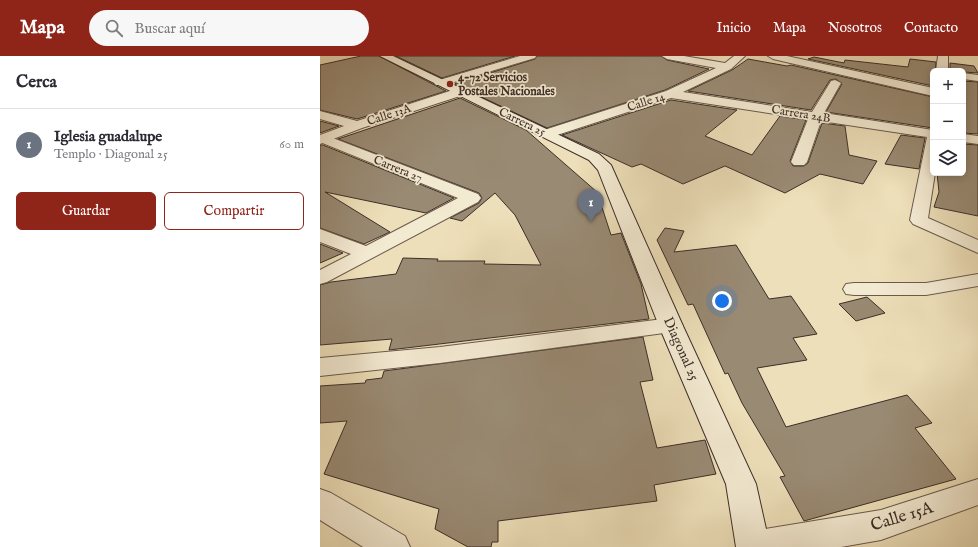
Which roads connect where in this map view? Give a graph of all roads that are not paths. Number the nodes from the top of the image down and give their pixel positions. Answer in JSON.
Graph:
{"nodes":[{"id":1,"x":386,"y":56,"type":"edge"},
{"id":2,"x":531,"y":56,"type":"edge"},
{"id":3,"x":667,"y":56,"type":"edge"},
{"id":4,"x":740,"y":56,"type":"edge"},
{"id":5,"x":773,"y":56,"type":"edge"},
{"id":6,"x":944,"y":56,"type":"edge"},
{"id":7,"x":727,"y":67,"type":"junction"},
{"id":8,"x":942,"y":68,"type":"edge"},
{"id":9,"x":966,"y":76,"type":"edge"},
{"id":10,"x":978,"y":78,"type":"edge"},
{"id":11,"x":440,"y":83,"type":"junction"},
{"id":12,"x":835,"y":83,"type":"dead end"},
{"id":13,"x":930,"y":91,"type":"edge"},
{"id":14,"x":459,"y":92,"type":"junction"},
{"id":15,"x":670,"y":94,"type":"junction"},
{"id":16,"x":320,"y":115,"type":"edge"},
{"id":17,"x":816,"y":116,"type":"junction"},
{"id":18,"x":357,"y":125,"type":"junction"},
{"id":19,"x":546,"y":134,"type":"junction"},
{"id":20,"x":930,"y":134,"type":"edge"},
{"id":21,"x":966,"y":138,"type":"edge"},
{"id":22,"x":322,"y":140,"type":"edge"},
{"id":23,"x":933,"y":140,"type":"edge"},
{"id":24,"x":978,"y":140,"type":"edge"},
{"id":25,"x":594,"y":157,"type":"joint"},
{"id":26,"x":799,"y":162,"type":"dead end"},
{"id":27,"x":320,"y":235,"type":"edge"},
{"id":28,"x":978,"y":247,"type":"edge"},
{"id":29,"x":366,"y":253,"type":"junction"},
{"id":30,"x":320,"y":278,"type":"edge"},
{"id":31,"x":978,"y":280,"type":"edge"},
{"id":32,"x":854,"y":289,"type":"dead end"},
{"id":33,"x":671,"y":326,"type":"junction"},
{"id":34,"x":320,"y":367,"type":"edge"},
{"id":35,"x":978,"y":492,"type":"edge"},
{"id":36,"x":320,"y":503,"type":"edge"},
{"id":37,"x":393,"y":547,"type":"edge"},
{"id":38,"x":753,"y":547,"type":"edge"}],
"edges":[{"from":1,"to":11,"type":"street","name":"Carrera 25"},
{"from":2,"to":11,"type":"street"},
{"from":3,"to":7,"type":"street"},
{"from":4,"to":7,"type":"street","name":"Calle 14"},
{"from":5,"to":13,"type":"street"},
{"from":6,"to":8,"type":"street"},
{"from":7,"to":15,"type":"street","name":"Calle 14"},
{"from":9,"to":10,"type":"street"},
{"from":11,"to":14,"type":"street","name":"Carrera 25"},
{"from":12,"to":17,"type":"street"},
{"from":14,"to":18,"type":"street","name":"Calle 13A"},
{"from":14,"to":19,"type":"street","name":"Carrera 25"},
{"from":15,"to":17,"type":"street","name":"Carrera 24B"},
{"from":15,"to":19,"type":"street","name":"Calle 14"},
{"from":16,"to":18,"type":"street"},
{"from":17,"to":20,"type":"street","name":"Carrera 24B"},
{"from":17,"to":26,"type":"street"},
{"from":18,"to":22,"type":"street","name":"Calle 13A"},
{"from":19,"to":25,"type":"street","name":"Carrera 25"},
{"from":21,"to":24,"type":"street"},
{"from":22,"to":29,"type":"street","name":"Carrera 27"},
{"from":23,"to":28,"type":"street"},
{"from":25,"to":33,"type":"street","name":"Diagonal 25"},
{"from":27,"to":29,"type":"street"},
{"from":29,"to":30,"type":"street"},
{"from":31,"to":32,"type":"street"},
{"from":33,"to":34,"type":"street"},
{"from":33,"to":38,"type":"street","name":"Diagonal 25"},
{"from":35,"to":38,"type":"street","name":"Calle 15A"},
{"from":36,"to":37,"type":"street"}]}
